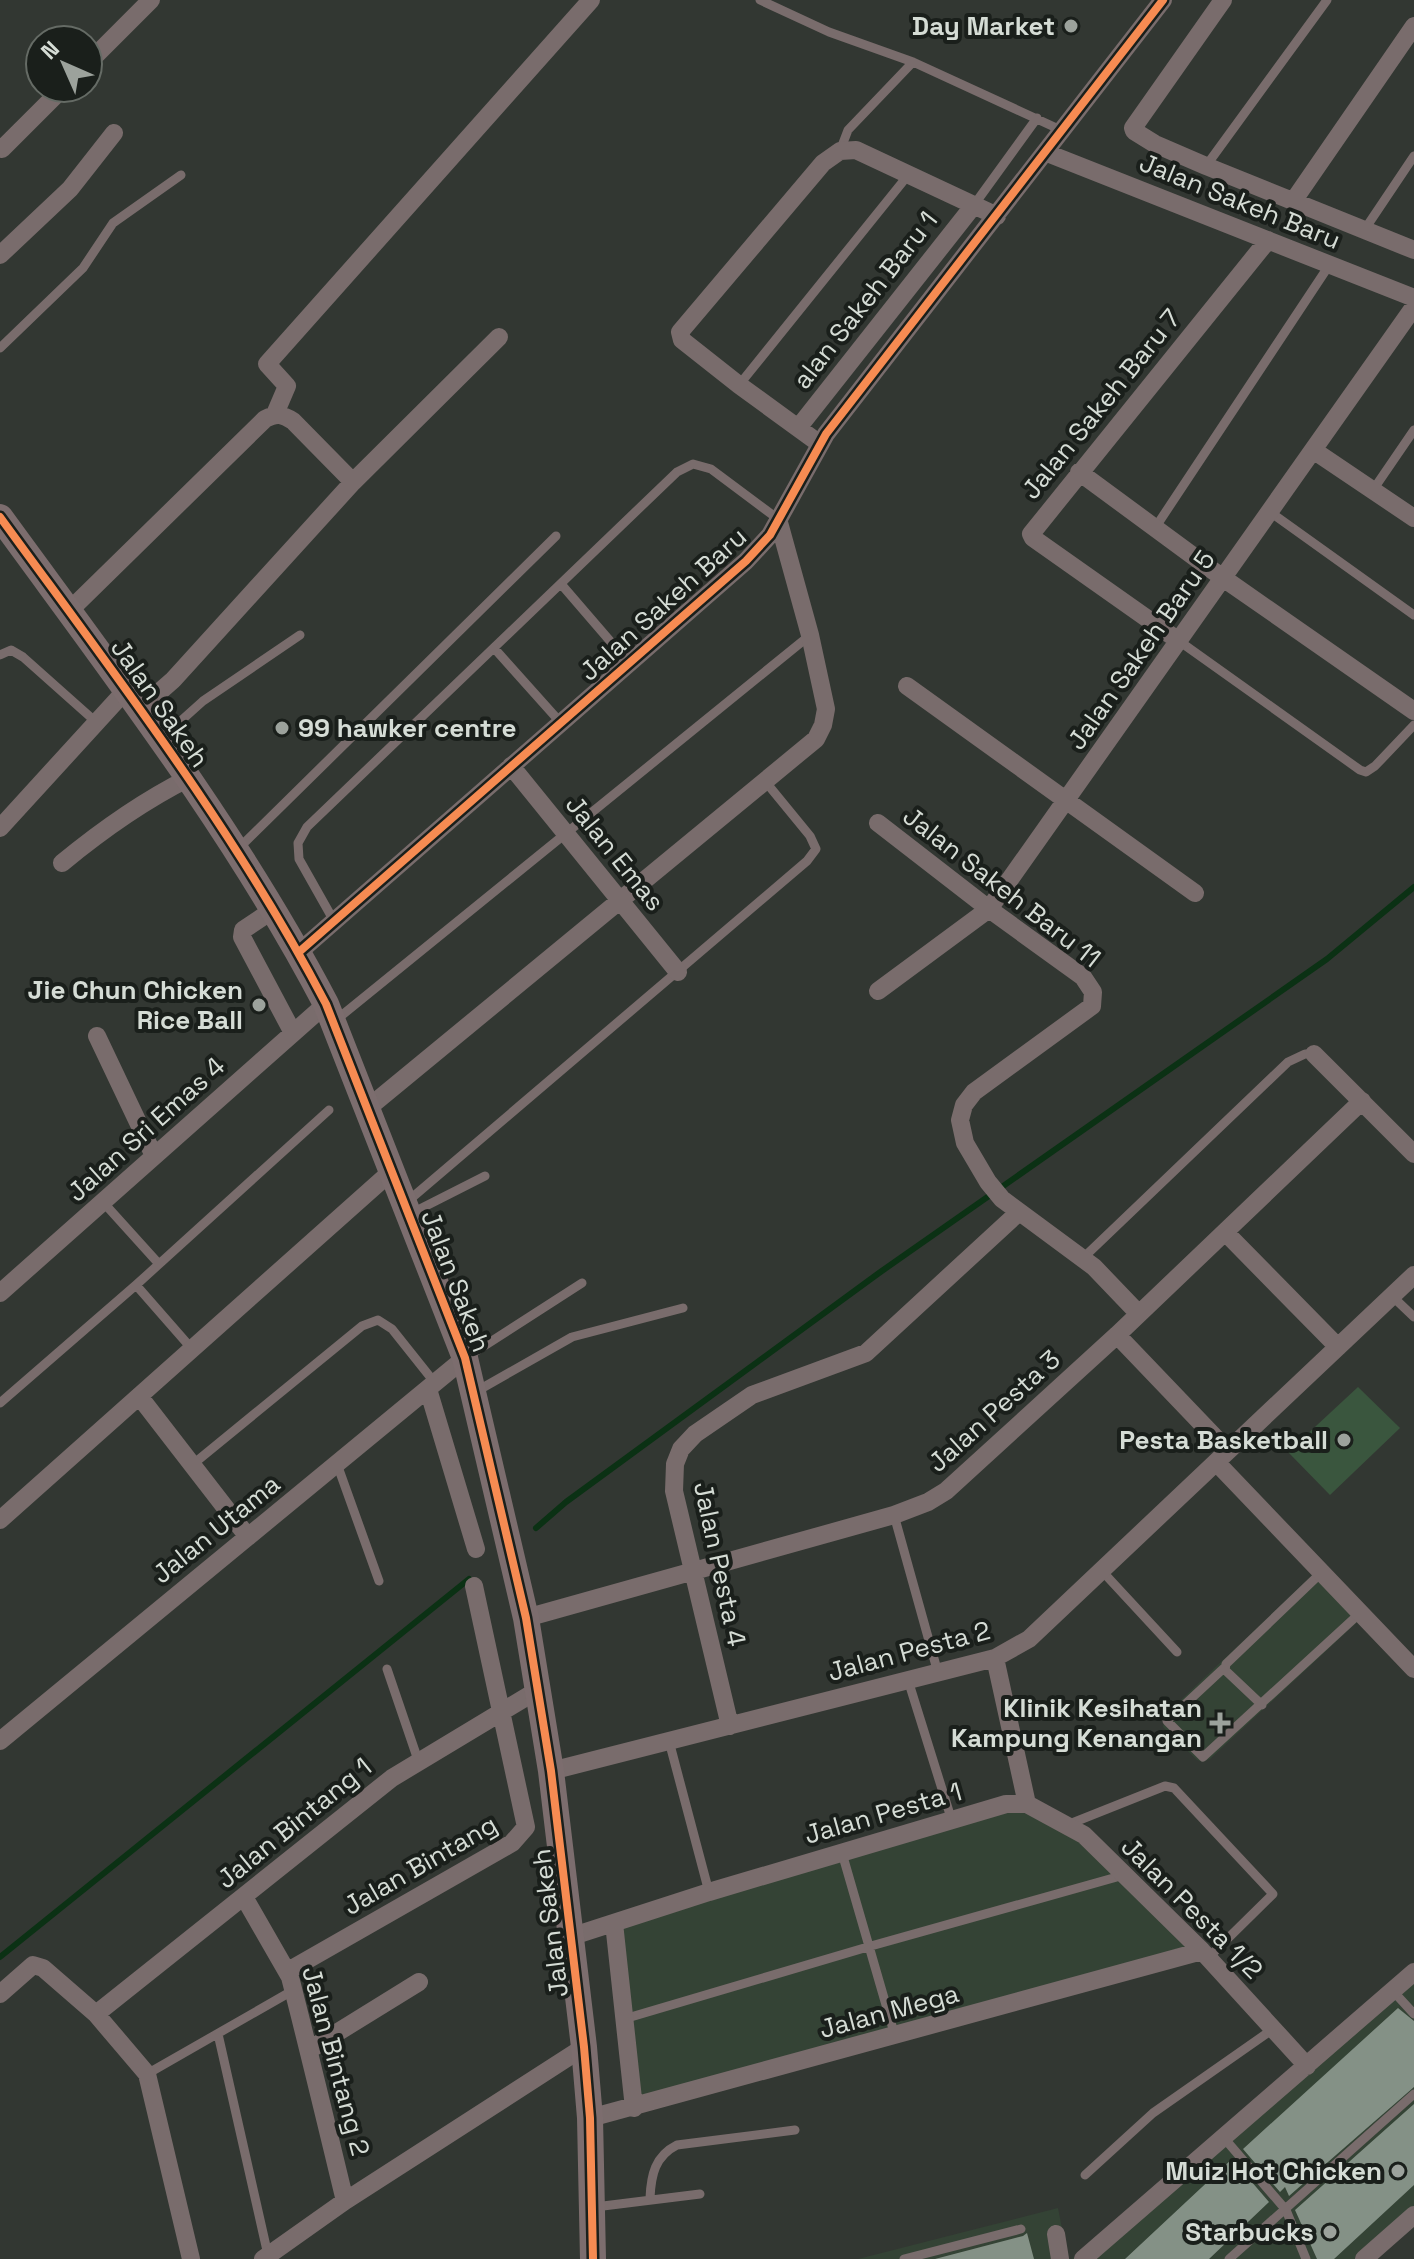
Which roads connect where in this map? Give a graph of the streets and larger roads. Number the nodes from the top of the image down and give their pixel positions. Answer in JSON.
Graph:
{"nodes":[{"id":1,"x":151,"y":0,"type":"edge"},
{"id":2,"x":591,"y":0,"type":"edge"},
{"id":3,"x":1163,"y":0,"type":"edge"},
{"id":4,"x":1223,"y":0,"type":"edge"},
{"id":5,"x":1414,"y":26,"type":"edge"},
{"id":6,"x":104,"y":47,"type":"edge"},
{"id":7,"x":47,"y":104,"type":"edge"},
{"id":8,"x":114,"y":133,"type":"dead end"},
{"id":9,"x":0,"y":147,"type":"edge"},
{"id":10,"x":1047,"y":153,"type":"junction"},
{"id":11,"x":1294,"y":200,"type":"junction"},
{"id":12,"x":974,"y":205,"type":"junction"},
{"id":13,"x":997,"y":216,"type":"junction"},
{"id":14,"x":1268,"y":240,"type":"junction"},
{"id":15,"x":1414,"y":250,"type":"edge"},
{"id":16,"x":0,"y":255,"type":"edge"},
{"id":17,"x":1414,"y":298,"type":"edge"},
{"id":18,"x":1414,"y":307,"type":"edge"},
{"id":19,"x":499,"y":337,"type":"dead end"},
{"id":20,"x":275,"y":414,"type":"junction"},
{"id":21,"x":798,"y":428,"type":"junction"},
{"id":22,"x":820,"y":444,"type":"junction"},
{"id":23,"x":1313,"y":450,"type":"junction"},
{"id":24,"x":1079,"y":472,"type":"junction"},
{"id":25,"x":353,"y":482,"type":"junction"},
{"id":26,"x":1414,"y":518,"type":"edge"},
{"id":27,"x":778,"y":519,"type":"junction"},
{"id":28,"x":1,"y":522,"type":"edge"},
{"id":29,"x":1223,"y":578,"type":"junction"},
{"id":30,"x":69,"y":611,"type":"junction"},
{"id":31,"x":1179,"y":641,"type":"junction"},
{"id":32,"x":907,"y":686,"type":"dead end"},
{"id":33,"x":134,"y":698,"type":"junction"},
{"id":34,"x":1414,"y":711,"type":"edge"},
{"id":35,"x":511,"y":766,"type":"junction"},
{"id":36,"x":189,"y":778,"type":"junction"},
{"id":37,"x":1066,"y":801,"type":"junction"},
{"id":38,"x":878,"y":823,"type":"dead end"},
{"id":39,"x":0,"y":828,"type":"edge"},
{"id":40,"x":62,"y":863,"type":"dead end"},
{"id":41,"x":1195,"y":893,"type":"dead end"},
{"id":42,"x":619,"y":900,"type":"junction"},
{"id":43,"x":989,"y":909,"type":"junction"},
{"id":44,"x":273,"y":910,"type":"junction"},
{"id":45,"x":299,"y":952,"type":"junction"},
{"id":46,"x":678,"y":972,"type":"road end"},
{"id":47,"x":878,"y":991,"type":"dead end"},
{"id":48,"x":330,"y":1013,"type":"junction"},
{"id":49,"x":293,"y":1033,"type":"junction"},
{"id":50,"x":97,"y":1036,"type":"dead end"},
{"id":51,"x":1314,"y":1054,"type":"road end"},
{"id":52,"x":1362,"y":1101,"type":"junction"},
{"id":53,"x":368,"y":1108,"type":"junction"},
{"id":54,"x":1414,"y":1154,"type":"edge"},
{"id":55,"x":154,"y":1156,"type":"junction"},
{"id":56,"x":393,"y":1170,"type":"junction"},
{"id":57,"x":1019,"y":1212,"type":"junction"},
{"id":58,"x":1225,"y":1232,"type":"junction"},
{"id":59,"x":1414,"y":1275,"type":"edge"},
{"id":60,"x":0,"y":1293,"type":"edge"},
{"id":61,"x":1139,"y":1314,"type":"junction"},
{"id":62,"x":1117,"y":1335,"type":"junction"},
{"id":63,"x":1338,"y":1347,"type":"junction"},
{"id":64,"x":465,"y":1358,"type":"junction"},
{"id":65,"x":432,"y":1386,"type":"junction"},
{"id":66,"x":139,"y":1396,"type":"junction"},
{"id":67,"x":1222,"y":1456,"type":"junction"},
{"id":68,"x":3,"y":1511,"type":"edge"},
{"id":69,"x":248,"y":1537,"type":"junction"},
{"id":70,"x":476,"y":1549,"type":"dead end"},
{"id":71,"x":694,"y":1571,"type":"junction"},
{"id":72,"x":474,"y":1586,"type":"dead end"},
{"id":73,"x":526,"y":1618,"type":"junction"},
{"id":74,"x":995,"y":1658,"type":"junction"},
{"id":75,"x":1414,"y":1669,"type":"edge"},
{"id":76,"x":538,"y":1690,"type":"junction"},
{"id":77,"x":501,"y":1712,"type":"junction"},
{"id":78,"x":730,"y":1726,"type":"junction"},
{"id":79,"x":0,"y":1741,"type":"edge"},
{"id":80,"x":551,"y":1771,"type":"junction"},
{"id":81,"x":1027,"y":1804,"type":"junction"},
{"id":82,"x":244,"y":1897,"type":"junction"},
{"id":83,"x":614,"y":1923,"type":"junction"},
{"id":84,"x":573,"y":1936,"type":"junction"},
{"id":85,"x":1205,"y":1954,"type":"junction"},
{"id":86,"x":288,"y":1971,"type":"junction"},
{"id":87,"x":1414,"y":1972,"type":"edge"},
{"id":88,"x":419,"y":1982,"type":"dead end"},
{"id":89,"x":0,"y":1994,"type":"edge"},
{"id":90,"x":96,"y":2014,"type":"junction"},
{"id":91,"x":584,"y":2047,"type":"junction"},
{"id":92,"x":309,"y":2050,"type":"junction"},
{"id":93,"x":1307,"y":2066,"type":"junction"},
{"id":94,"x":634,"y":2108,"type":"junction"},
{"id":95,"x":590,"y":2118,"type":"junction"},
{"id":96,"x":345,"y":2201,"type":"junction"},
{"id":97,"x":1414,"y":2215,"type":"edge"},
{"id":98,"x":1056,"y":2234,"type":"dead end"},
{"id":99,"x":265,"y":2257,"type":"edge"},
{"id":100,"x":191,"y":2259,"type":"edge"},
{"id":101,"x":593,"y":2259,"type":"edge"},
{"id":102,"x":1060,"y":2259,"type":"edge"},
{"id":103,"x":1083,"y":2259,"type":"edge"},
{"id":104,"x":1364,"y":2259,"type":"edge"}],
"edges":[{"from":1,"to":6,"type":"street"},
{"from":2,"to":20,"type":"street"},
{"from":3,"to":10,"type":"street","name":"Jalan Sakeh Baru"},
{"from":4,"to":11,"type":"street"},
{"from":5,"to":11,"type":"street"},
{"from":7,"to":9,"type":"street"},
{"from":8,"to":16,"type":"street"},
{"from":10,"to":13,"type":"street","name":"Jalan Sakeh Baru"},
{"from":10,"to":14,"type":"street","name":"Jalan Sakeh Baru"},
{"from":11,"to":15,"type":"street"},
{"from":12,"to":13,"type":"street"},
{"from":12,"to":21,"type":"street","name":"alan Sakeh Baru 1"},
{"from":12,"to":21,"type":"street"},
{"from":13,"to":22,"type":"street","name":"Jalan Sakeh Baru"},
{"from":14,"to":17,"type":"street","name":"Jalan Sakeh Baru"},
{"from":14,"to":24,"type":"street","name":"Jalan Sakeh Baru 7"},
{"from":18,"to":23,"type":"street","name":"Jalan Sakeh Baru 5"},
{"from":19,"to":25,"type":"street"},
{"from":20,"to":25,"type":"street"},
{"from":20,"to":30,"type":"street"},
{"from":21,"to":22,"type":"street"},
{"from":22,"to":27,"type":"street","name":"Jalan Sakeh Baru"},
{"from":23,"to":26,"type":"street"},
{"from":23,"to":29,"type":"street","name":"Jalan Sakeh Baru 5"},
{"from":24,"to":29,"type":"street"},
{"from":24,"to":31,"type":"street","name":"Jalan Sakeh Baru 7"},
{"from":25,"to":33,"type":"street"},
{"from":27,"to":35,"type":"street","name":"Jalan Sakeh Baru"},
{"from":27,"to":42,"type":"street"},
{"from":28,"to":30,"type":"street","name":"Jalan Sakeh"},
{"from":29,"to":31,"type":"street","name":"Jalan Sakeh Baru 5"},
{"from":29,"to":34,"type":"street"},
{"from":30,"to":33,"type":"street","name":"Jalan Sakeh"},
{"from":31,"to":37,"type":"street","name":"Jalan Sakeh Baru 5"},
{"from":32,"to":37,"type":"street"},
{"from":33,"to":36,"type":"street","name":"Jalan Sakeh"},
{"from":33,"to":39,"type":"street"},
{"from":35,"to":42,"type":"street","name":"Jalan Emas"},
{"from":35,"to":45,"type":"street","name":"Jalan Sakeh Baru"},
{"from":36,"to":40,"type":"street"},
{"from":36,"to":44,"type":"street","name":"Jalan Sakeh"},
{"from":37,"to":41,"type":"street"},
{"from":37,"to":43,"type":"street","name":"Jalan Sakeh Baru 5"},
{"from":38,"to":43,"type":"street","name":"Jalan Sakeh Baru 11"},
{"from":42,"to":46,"type":"street","name":"Jalan Emas"},
{"from":42,"to":53,"type":"street"},
{"from":43,"to":47,"type":"street","name":"Jalan Sakeh Baru 5"},
{"from":43,"to":57,"type":"street","name":"Jalan Sakeh Baru 11"},
{"from":44,"to":45,"type":"street","name":"Jalan Sakeh"},
{"from":44,"to":49,"type":"street"},
{"from":45,"to":48,"type":"street","name":"Jalan Sakeh"},
{"from":48,"to":49,"type":"street","name":"Jalan Sri Emas 4"},
{"from":48,"to":53,"type":"street","name":"Jalan Sakeh"},
{"from":49,"to":55,"type":"street","name":"Jalan Sri Emas 4"},
{"from":50,"to":55,"type":"street"},
{"from":51,"to":52,"type":"street"},
{"from":52,"to":54,"type":"street"},
{"from":52,"to":58,"type":"street","name":"Jalan Pesta 3"},
{"from":53,"to":56,"type":"street","name":"Jalan Sakeh"},
{"from":55,"to":60,"type":"street","name":"Jalan Sri Emas 4"},
{"from":56,"to":64,"type":"street","name":"Jalan Sakeh"},
{"from":56,"to":66,"type":"street"},
{"from":57,"to":61,"type":"street"},
{"from":57,"to":71,"type":"street","name":"Jalan Pesta 4"},
{"from":58,"to":61,"type":"street","name":"Jalan Pesta 3"},
{"from":58,"to":63,"type":"street"},
{"from":59,"to":63,"type":"street","name":"Jalan Pesta 2"},
{"from":61,"to":62,"type":"street","name":"Jalan Pesta 3"},
{"from":62,"to":67,"type":"street"},
{"from":62,"to":71,"type":"street","name":"Jalan Pesta 3"},
{"from":63,"to":67,"type":"street","name":"Jalan Pesta 2"},
{"from":64,"to":65,"type":"street","name":"Jalan Utama"},
{"from":64,"to":73,"type":"street","name":"Jalan Sakeh"},
{"from":65,"to":69,"type":"street","name":"Jalan Utama"},
{"from":65,"to":70,"type":"street"},
{"from":66,"to":68,"type":"street"},
{"from":66,"to":69,"type":"street"},
{"from":67,"to":74,"type":"street","name":"Jalan Pesta 2"},
{"from":67,"to":75,"type":"street"},
{"from":69,"to":79,"type":"street","name":"Jalan Utama"},
{"from":71,"to":73,"type":"street","name":"Jalan Pesta 3"},
{"from":71,"to":78,"type":"street","name":"Jalan Pesta 4"},
{"from":72,"to":77,"type":"street","name":"Jalan Bintang"},
{"from":73,"to":76,"type":"street","name":"Jalan Sakeh"},
{"from":74,"to":78,"type":"street","name":"Jalan Pesta 2"},
{"from":74,"to":81,"type":"street"},
{"from":76,"to":77,"type":"street","name":"Jalan Bintang 1"},
{"from":76,"to":80,"type":"street","name":"Jalan Sakeh"},
{"from":77,"to":82,"type":"street","name":"Jalan Bintang 1"},
{"from":77,"to":86,"type":"street","name":"Jalan Bintang"},
{"from":78,"to":80,"type":"street","name":"Jalan Pesta 2"},
{"from":80,"to":84,"type":"street","name":"Jalan Sakeh"},
{"from":81,"to":83,"type":"street","name":"Jalan Pesta 1"},
{"from":81,"to":85,"type":"street","name":"Jalan Pesta 1/2"},
{"from":82,"to":86,"type":"street","name":"Jalan Bintang 2"},
{"from":82,"to":90,"type":"street","name":"Jalan Bintang 1"},
{"from":83,"to":84,"type":"street","name":"Jalan Pesta 1"},
{"from":83,"to":94,"type":"street"},
{"from":84,"to":91,"type":"street","name":"Jalan Sakeh"},
{"from":85,"to":93,"type":"street","name":"Jalan Pesta 1/2"},
{"from":85,"to":94,"type":"street","name":"Jalan Mega"},
{"from":86,"to":92,"type":"street","name":"Jalan Bintang 2"},
{"from":87,"to":93,"type":"street"},
{"from":88,"to":92,"type":"street"},
{"from":89,"to":90,"type":"street"},
{"from":90,"to":100,"type":"street"},
{"from":91,"to":95,"type":"street","name":"Jalan Sakeh"},
{"from":91,"to":96,"type":"street"},
{"from":92,"to":96,"type":"street","name":"Jalan Bintang 2"},
{"from":93,"to":103,"type":"street"},
{"from":94,"to":95,"type":"street","name":"Jalan Mega"},
{"from":95,"to":101,"type":"street","name":"Jalan Sakeh"},
{"from":96,"to":99,"type":"street"},
{"from":97,"to":104,"type":"street"},
{"from":98,"to":102,"type":"street"}]}
